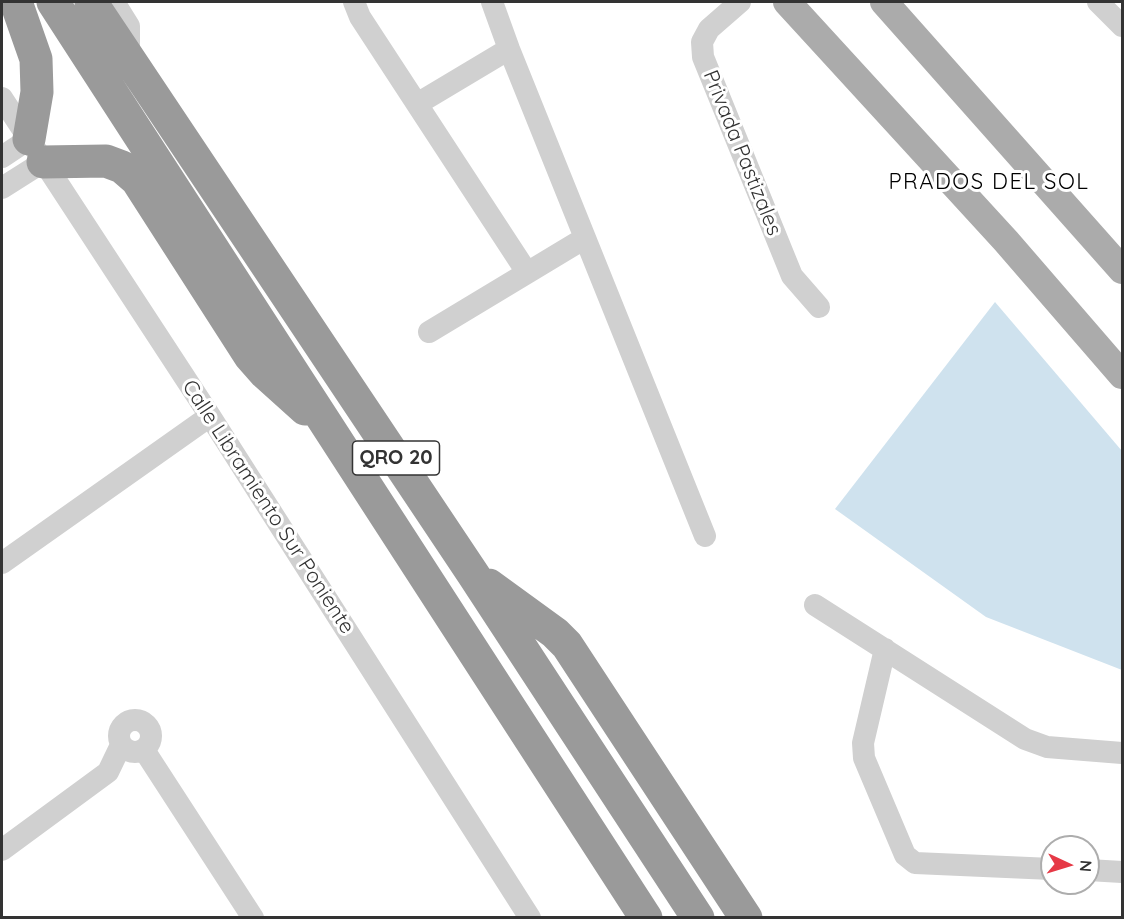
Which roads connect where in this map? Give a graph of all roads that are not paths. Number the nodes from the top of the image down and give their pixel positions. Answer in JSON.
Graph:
{"nodes":[{"id":1,"x":16,"y":2,"type":"edge"},
{"id":2,"x":53,"y":2,"type":"edge"},
{"id":3,"x":91,"y":2,"type":"edge"},
{"id":4,"x":114,"y":2,"type":"edge"},
{"id":5,"x":354,"y":2,"type":"edge"},
{"id":6,"x":492,"y":2,"type":"edge"},
{"id":7,"x":740,"y":2,"type":"edge"},
{"id":8,"x":787,"y":2,"type":"edge"},
{"id":9,"x":884,"y":2,"type":"edge"},
{"id":10,"x":1098,"y":2,"type":"edge"},
{"id":11,"x":1122,"y":26,"type":"edge"},
{"id":12,"x":508,"y":49,"type":"junction"},
{"id":13,"x":129,"y":60,"type":"junction"},
{"id":14,"x":2,"y":98,"type":"edge"},
{"id":15,"x":417,"y":104,"type":"junction"},
{"id":16,"x":36,"y":151,"type":"junction"},
{"id":17,"x":2,"y":157,"type":"edge"},
{"id":18,"x":2,"y":188,"type":"edge"},
{"id":19,"x":585,"y":238,"type":"junction"},
{"id":20,"x":1120,"y":261,"type":"edge"},
{"id":21,"x":526,"y":272,"type":"junction"},
{"id":22,"x":819,"y":308,"type":"dead end"},
{"id":23,"x":429,"y":332,"type":"dead end"},
{"id":24,"x":1122,"y":375,"type":"edge"},
{"id":25,"x":210,"y":416,"type":"junction"},
{"id":26,"x":339,"y":441,"type":"junction"},
{"id":27,"x":705,"y":536,"type":"dead end"},
{"id":28,"x":2,"y":563,"type":"edge"},
{"id":29,"x":473,"y":574,"type":"junction"},
{"id":30,"x":815,"y":605,"type":"dead end"},
{"id":31,"x":885,"y":649,"type":"junction"},
{"id":32,"x":122,"y":745,"type":"junction"},
{"id":33,"x":144,"y":750,"type":"junction"},
{"id":34,"x":1122,"y":753,"type":"edge"},
{"id":35,"x":2,"y":850,"type":"edge"},
{"id":36,"x":1040,"y":868,"type":"edge"},
{"id":37,"x":1100,"y":871,"type":"edge"},
{"id":38,"x":1122,"y":872,"type":"edge"},
{"id":39,"x":253,"y":918,"type":"edge"},
{"id":40,"x":530,"y":918,"type":"edge"},
{"id":41,"x":646,"y":918,"type":"edge"},
{"id":42,"x":698,"y":918,"type":"edge"},
{"id":43,"x":746,"y":918,"type":"edge"}],
"edges":[{"from":1,"to":16,"type":"highway"},
{"from":2,"to":26,"type":"highway","number":"QRO 20"},
{"from":3,"to":13,"type":"highway","number":"QRO 20"},
{"from":4,"to":13,"type":"street"},
{"from":5,"to":15,"type":"street"},
{"from":6,"to":12,"type":"street"},
{"from":7,"to":22,"type":"street","name":"Privada Pastizales"},
{"from":8,"to":24,"type":"main road"},
{"from":9,"to":20,"type":"main road"},
{"from":10,"to":11,"type":"street"},
{"from":12,"to":15,"type":"street"},
{"from":12,"to":19,"type":"street"},
{"from":13,"to":29,"type":"highway","number":"QRO 20"},
{"from":14,"to":16,"type":"street","name":"Calle Libramiento Sur Poniente"},
{"from":15,"to":21,"type":"street"},
{"from":16,"to":17,"type":"street"},
{"from":16,"to":18,"type":"street"},
{"from":16,"to":25,"type":"street","name":"Calle Libramiento Sur Poniente"},
{"from":16,"to":26,"type":"highway"},
{"from":19,"to":21,"type":"street"},
{"from":19,"to":27,"type":"street"},
{"from":21,"to":23,"type":"street"},
{"from":25,"to":28,"type":"street"},
{"from":25,"to":40,"type":"street","name":"Calle Libramiento Sur Poniente"},
{"from":26,"to":41,"type":"highway","number":"QRO 20"},
{"from":29,"to":42,"type":"highway","number":"QRO 20"},
{"from":29,"to":43,"type":"highway"},
{"from":30,"to":31,"type":"street"},
{"from":31,"to":34,"type":"street"},
{"from":31,"to":36,"type":"street"},
{"from":32,"to":33,"type":"street"},
{"from":32,"to":33,"type":"street"},
{"from":32,"to":35,"type":"street"},
{"from":33,"to":39,"type":"street"},
{"from":37,"to":38,"type":"street"}]}
